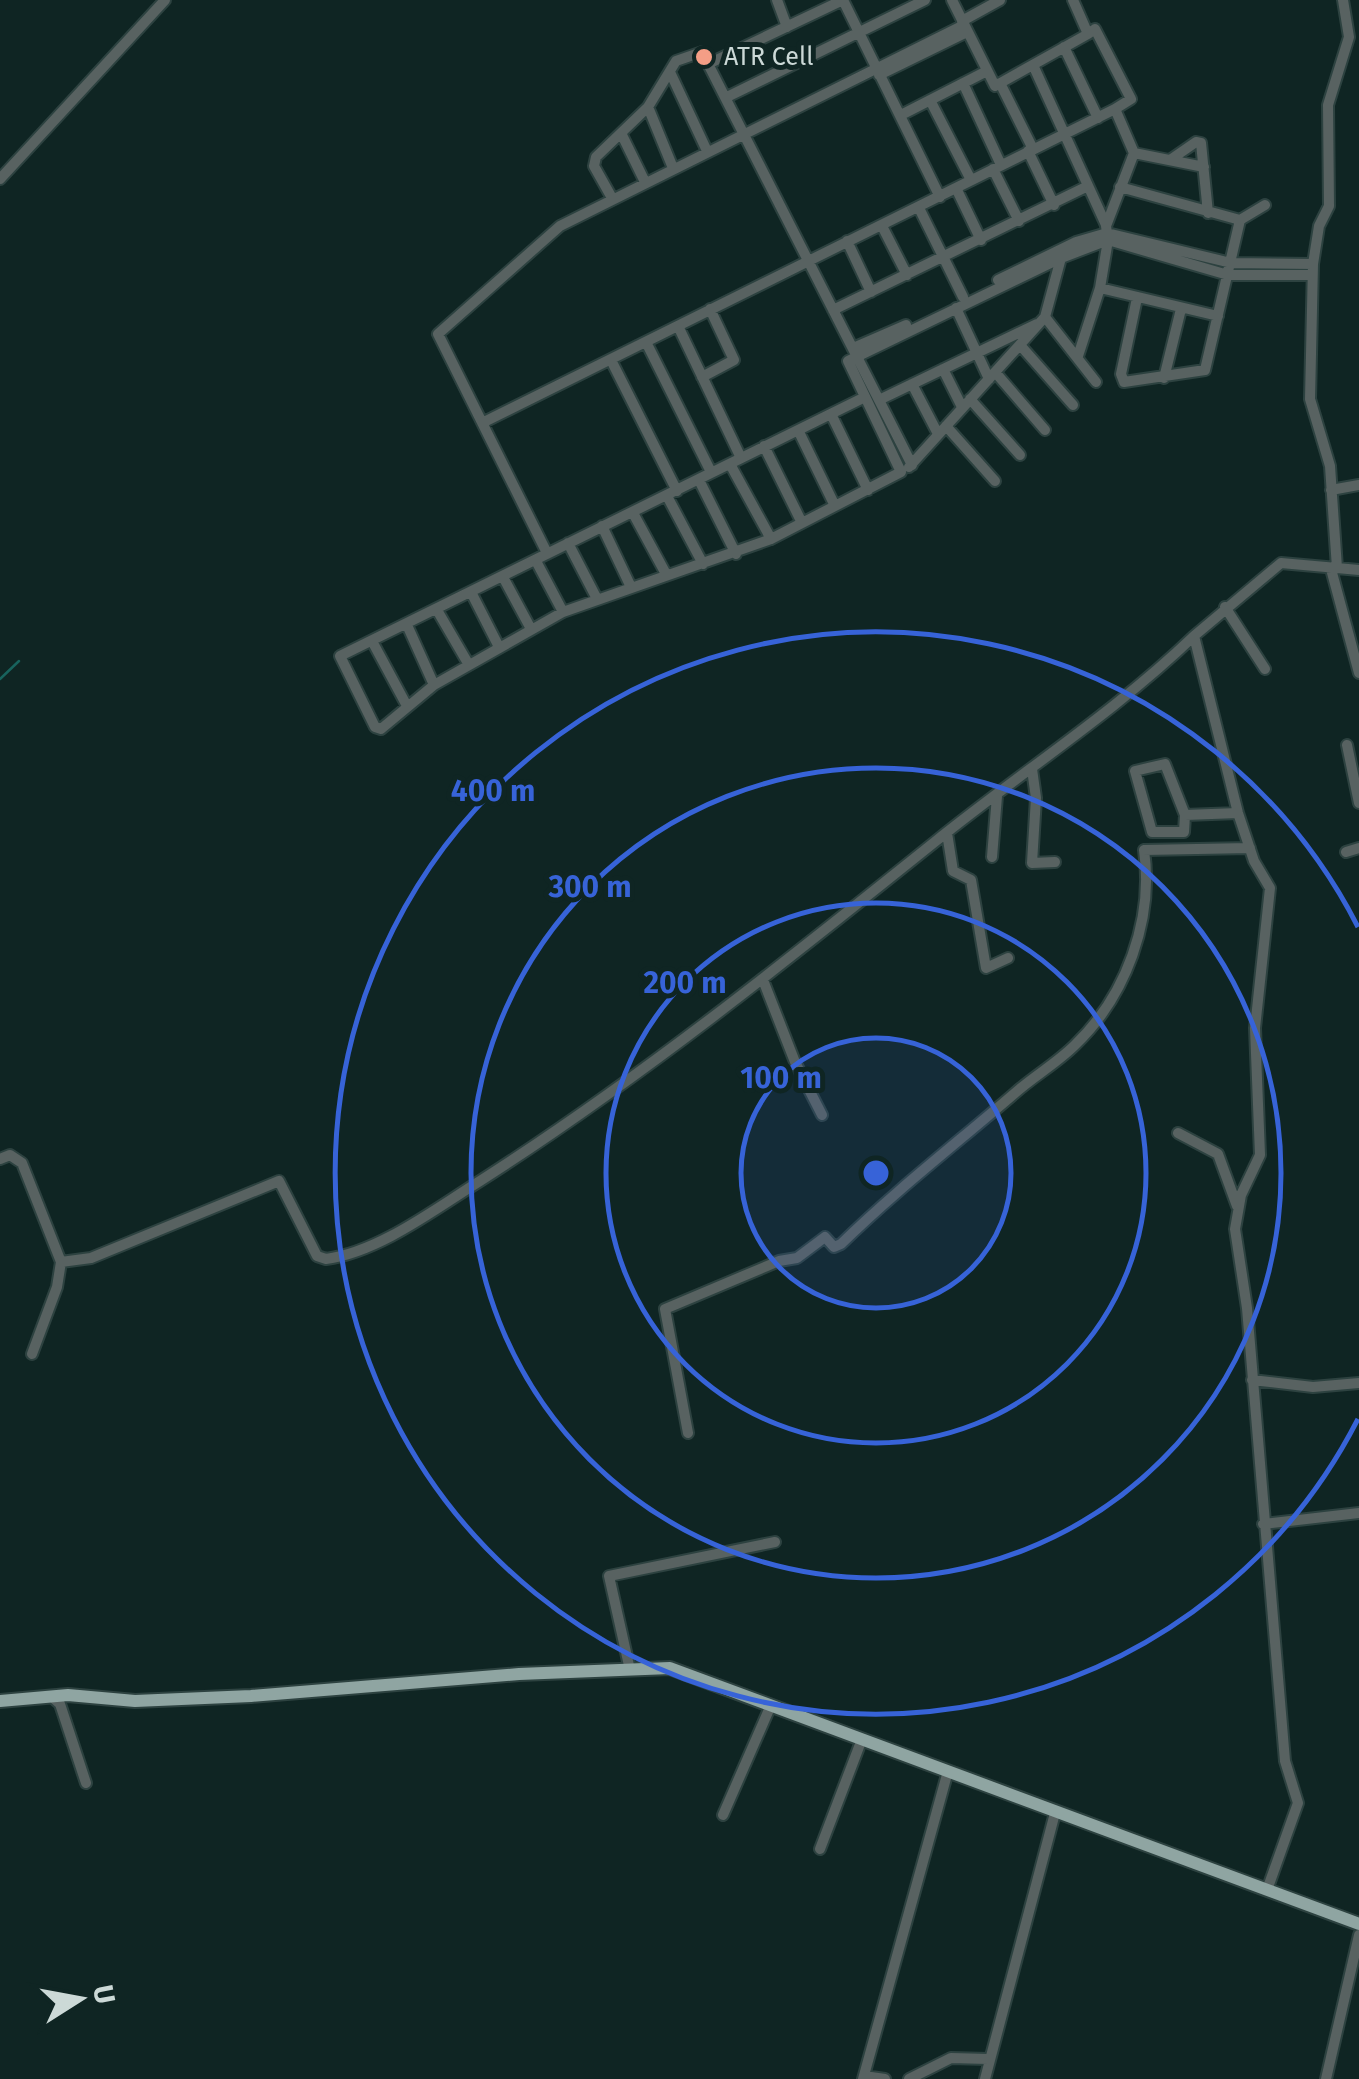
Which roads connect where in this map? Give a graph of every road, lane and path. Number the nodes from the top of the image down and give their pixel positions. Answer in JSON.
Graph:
{"nodes":[{"id":1,"x":165,"y":0,"type":"edge"},
{"id":2,"x":777,"y":0,"type":"edge"},
{"id":3,"x":925,"y":0,"type":"edge"},
{"id":4,"x":952,"y":0,"type":"edge"},
{"id":5,"x":1000,"y":0,"type":"edge"},
{"id":6,"x":1074,"y":0,"type":"edge"},
{"id":7,"x":1343,"y":0,"type":"edge"},
{"id":8,"x":1354,"y":24,"type":"edge"},
{"id":9,"x":964,"y":26,"type":"junction"},
{"id":10,"x":788,"y":27,"type":"junction"},
{"id":11,"x":859,"y":34,"type":"junction"},
{"id":12,"x":1088,"y":34,"type":"junction"},
{"id":13,"x":1064,"y":47,"type":"junction"},
{"id":14,"x":708,"y":64,"type":"junction"},
{"id":15,"x":1033,"y":65,"type":"junction"},
{"id":16,"x":987,"y":70,"type":"junction"},
{"id":17,"x":670,"y":72,"type":"junction"},
{"id":18,"x":877,"y":72,"type":"junction"},
{"id":19,"x":963,"y":83,"type":"junction"},
{"id":20,"x":1000,"y":83,"type":"junction"},
{"id":21,"x":727,"y":97,"type":"junction"},
{"id":22,"x":930,"y":100,"type":"junction"},
{"id":23,"x":648,"y":107,"type":"junction"},
{"id":24,"x":1115,"y":109,"type":"junction"},
{"id":25,"x":901,"y":115,"type":"junction"},
{"id":26,"x":1098,"y":118,"type":"junction"},
{"id":27,"x":621,"y":133,"type":"junction"},
{"id":28,"x":1064,"y":133,"type":"junction"},
{"id":29,"x":743,"y":134,"type":"junction"},
{"id":30,"x":1031,"y":150,"type":"junction"},
{"id":31,"x":707,"y":151,"type":"junction"},
{"id":32,"x":1134,"y":153,"type":"junction"},
{"id":33,"x":1170,"y":160,"type":"junction"},
{"id":34,"x":997,"y":167,"type":"junction"},
{"id":35,"x":1204,"y":167,"type":"junction"},
{"id":36,"x":673,"y":168,"type":"junction"},
{"id":37,"x":0,"y":178,"type":"edge"},
{"id":38,"x":972,"y":180,"type":"junction"},
{"id":39,"x":645,"y":182,"type":"junction"},
{"id":40,"x":1088,"y":186,"type":"junction"},
{"id":41,"x":1120,"y":187,"type":"junction"},
{"id":42,"x":956,"y":188,"type":"junction"},
{"id":43,"x":612,"y":198,"type":"junction"},
{"id":44,"x":940,"y":198,"type":"junction"},
{"id":45,"x":1054,"y":204,"type":"junction"},
{"id":46,"x":1265,"y":205,"type":"dead end"},
{"id":47,"x":919,"y":208,"type":"junction"},
{"id":48,"x":1208,"y":212,"type":"junction"},
{"id":49,"x":1240,"y":220,"type":"junction"},
{"id":50,"x":1018,"y":221,"type":"junction"},
{"id":51,"x":882,"y":226,"type":"junction"},
{"id":52,"x":1107,"y":233,"type":"junction"},
{"id":53,"x":981,"y":240,"type":"junction"},
{"id":54,"x":847,"y":241,"type":"junction"},
{"id":55,"x":943,"y":258,"type":"junction"},
{"id":56,"x":1061,"y":258,"type":"junction"},
{"id":57,"x":806,"y":260,"type":"junction"},
{"id":58,"x":1229,"y":269,"type":"junction"},
{"id":59,"x":1312,"y":270,"type":"junction"},
{"id":60,"x":907,"y":274,"type":"junction"},
{"id":61,"x":1100,"y":288,"type":"junction"},
{"id":62,"x":870,"y":292,"type":"junction"},
{"id":63,"x":963,"y":297,"type":"junction"},
{"id":64,"x":1138,"y":298,"type":"junction"},
{"id":65,"x":956,"y":308,"type":"junction"},
{"id":66,"x":1181,"y":309,"type":"junction"},
{"id":67,"x":710,"y":310,"type":"junction"},
{"id":68,"x":832,"y":310,"type":"junction"},
{"id":69,"x":1218,"y":316,"type":"junction"},
{"id":70,"x":1041,"y":321,"type":"junction"},
{"id":71,"x":678,"y":326,"type":"junction"},
{"id":72,"x":646,"y":342,"type":"junction"},
{"id":73,"x":1020,"y":344,"type":"junction"},
{"id":74,"x":974,"y":352,"type":"junction"},
{"id":75,"x":856,"y":353,"type":"junction"},
{"id":76,"x":1078,"y":356,"type":"junction"},
{"id":77,"x":610,"y":360,"type":"junction"},
{"id":78,"x":943,"y":369,"type":"junction"},
{"id":79,"x":992,"y":375,"type":"junction"},
{"id":80,"x":702,"y":377,"type":"junction"},
{"id":81,"x":1164,"y":378,"type":"junction"},
{"id":82,"x":1096,"y":382,"type":"dead end"},
{"id":83,"x":912,"y":384,"type":"junction"},
{"id":84,"x":863,"y":398,"type":"junction"},
{"id":85,"x":879,"y":400,"type":"junction"},
{"id":86,"x":966,"y":403,"type":"junction"},
{"id":87,"x":1073,"y":406,"type":"dead end"},
{"id":88,"x":831,"y":414,"type":"junction"},
{"id":89,"x":484,"y":422,"type":"junction"},
{"id":90,"x":798,"y":430,"type":"junction"},
{"id":91,"x":942,"y":430,"type":"junction"},
{"id":92,"x":1044,"y":430,"type":"dead end"},
{"id":93,"x":764,"y":446,"type":"junction"},
{"id":94,"x":1020,"y":455,"type":"dead end"},
{"id":95,"x":736,"y":461,"type":"junction"},
{"id":96,"x":912,"y":465,"type":"junction"},
{"id":97,"x":711,"y":472,"type":"junction"},
{"id":98,"x":900,"y":472,"type":"junction"},
{"id":99,"x":699,"y":480,"type":"junction"},
{"id":100,"x":995,"y":480,"type":"dead end"},
{"id":101,"x":1359,"y":485,"type":"edge"},
{"id":102,"x":868,"y":490,"type":"junction"},
{"id":103,"x":1331,"y":490,"type":"junction"},
{"id":104,"x":672,"y":494,"type":"junction"},
{"id":105,"x":835,"y":506,"type":"junction"},
{"id":106,"x":633,"y":513,"type":"junction"},
{"id":107,"x":802,"y":523,"type":"junction"},
{"id":108,"x":602,"y":526,"type":"junction"},
{"id":109,"x":771,"y":539,"type":"junction"},
{"id":110,"x":568,"y":543,"type":"junction"},
{"id":111,"x":547,"y":554,"type":"junction"},
{"id":112,"x":736,"y":554,"type":"junction"},
{"id":113,"x":536,"y":561,"type":"junction"},
{"id":114,"x":702,"y":564,"type":"junction"},
{"id":115,"x":1334,"y":568,"type":"junction"},
{"id":116,"x":1359,"y":570,"type":"edge"},
{"id":117,"x":666,"y":574,"type":"junction"},
{"id":118,"x":503,"y":577,"type":"junction"},
{"id":119,"x":630,"y":585,"type":"junction"},
{"id":120,"x":472,"y":594,"type":"junction"},
{"id":121,"x":596,"y":597,"type":"junction"},
{"id":122,"x":1226,"y":607,"type":"junction"},
{"id":123,"x":437,"y":610,"type":"junction"},
{"id":124,"x":563,"y":612,"type":"junction"},
{"id":125,"x":407,"y":624,"type":"junction"},
{"id":126,"x":531,"y":628,"type":"junction"},
{"id":127,"x":1194,"y":636,"type":"junction"},
{"id":128,"x":372,"y":641,"type":"junction"},
{"id":129,"x":498,"y":647,"type":"junction"},
{"id":130,"x":469,"y":664,"type":"junction"},
{"id":131,"x":1265,"y":669,"type":"dead end"},
{"id":132,"x":1359,"y":673,"type":"edge"},
{"id":133,"x":434,"y":685,"type":"junction"},
{"id":134,"x":407,"y":706,"type":"junction"},
{"id":135,"x":1347,"y":746,"type":"dead end"},
{"id":136,"x":1032,"y":769,"type":"junction"},
{"id":137,"x":996,"y":796,"type":"junction"},
{"id":138,"x":1359,"y":804,"type":"edge"},
{"id":139,"x":1238,"y":813,"type":"junction"},
{"id":140,"x":1185,"y":814,"type":"junction"},
{"id":141,"x":946,"y":833,"type":"junction"},
{"id":142,"x":1250,"y":848,"type":"junction"},
{"id":143,"x":1359,"y":848,"type":"edge"},
{"id":144,"x":1346,"y":852,"type":"dead end"},
{"id":145,"x":992,"y":857,"type":"dead end"},
{"id":146,"x":1056,"y":862,"type":"dead end"},
{"id":147,"x":1008,"y":958,"type":"dead end"},
{"id":148,"x":762,"y":980,"type":"junction"},
{"id":149,"x":822,"y":1114,"type":"dead end"},
{"id":150,"x":1178,"y":1132,"type":"dead end"},
{"id":151,"x":0,"y":1159,"type":"edge"},
{"id":152,"x":1237,"y":1207,"type":"junction"},
{"id":153,"x":60,"y":1262,"type":"junction"},
{"id":154,"x":32,"y":1354,"type":"dead end"},
{"id":155,"x":1252,"y":1380,"type":"junction"},
{"id":156,"x":1359,"y":1383,"type":"edge"},
{"id":157,"x":688,"y":1433,"type":"dead end"},
{"id":158,"x":1359,"y":1513,"type":"edge"},
{"id":159,"x":1263,"y":1524,"type":"junction"},
{"id":160,"x":775,"y":1542,"type":"dead end"},
{"id":161,"x":630,"y":1670,"type":"junction"},
{"id":162,"x":52,"y":1697,"type":"junction"},
{"id":163,"x":0,"y":1701,"type":"edge"},
{"id":164,"x":771,"y":1705,"type":"junction"},
{"id":165,"x":862,"y":1739,"type":"junction"},
{"id":166,"x":948,"y":1771,"type":"junction"},
{"id":167,"x":86,"y":1783,"type":"dead end"},
{"id":168,"x":1056,"y":1812,"type":"junction"},
{"id":169,"x":723,"y":1815,"type":"dead end"},
{"id":170,"x":820,"y":1849,"type":"dead end"},
{"id":171,"x":1268,"y":1890,"type":"junction"},
{"id":172,"x":1359,"y":1924,"type":"edge"},
{"id":173,"x":1359,"y":1934,"type":"edge"},
{"id":174,"x":988,"y":2059,"type":"junction"},
{"id":175,"x":863,"y":2077,"type":"edge"},
{"id":176,"x":884,"y":2079,"type":"edge"},
{"id":177,"x":909,"y":2079,"type":"edge"},
{"id":178,"x":985,"y":2079,"type":"edge"},
{"id":179,"x":1326,"y":2079,"type":"edge"}],
"edges":[{"from":1,"to":37,"type":"street"},
{"from":2,"to":10,"type":"street"},
{"from":3,"to":11,"type":"street"},
{"from":4,"to":9,"type":"street"},
{"from":5,"to":9,"type":"street"},
{"from":6,"to":12,"type":"street"},
{"from":7,"to":8,"type":"street"},
{"from":8,"to":59,"type":"street"},
{"from":9,"to":16,"type":"street"},
{"from":9,"to":18,"type":"street"},
{"from":10,"to":11,"type":"street"},
{"from":10,"to":14,"type":"street"},
{"from":11,"to":18,"type":"street"},
{"from":11,"to":21,"type":"street"},
{"from":12,"to":13,"type":"street"},
{"from":12,"to":24,"type":"street"},
{"from":13,"to":15,"type":"street"},
{"from":13,"to":26,"type":"street"},
{"from":14,"to":17,"type":"street"},
{"from":14,"to":21,"type":"street"},
{"from":15,"to":20,"type":"street"},
{"from":15,"to":28,"type":"street"},
{"from":16,"to":19,"type":"street"},
{"from":16,"to":20,"type":"street"},
{"from":17,"to":23,"type":"street"},
{"from":17,"to":31,"type":"street"},
{"from":18,"to":25,"type":"street"},
{"from":18,"to":29,"type":"street"},
{"from":19,"to":22,"type":"street"},
{"from":19,"to":34,"type":"street"},
{"from":20,"to":30,"type":"street"},
{"from":21,"to":29,"type":"street"},
{"from":22,"to":25,"type":"street"},
{"from":22,"to":38,"type":"street"},
{"from":23,"to":27,"type":"street"},
{"from":23,"to":36,"type":"street"},
{"from":24,"to":26,"type":"street"},
{"from":24,"to":32,"type":"street"},
{"from":25,"to":44,"type":"street"},
{"from":26,"to":28,"type":"street"},
{"from":27,"to":39,"type":"street"},
{"from":27,"to":43,"type":"street"},
{"from":28,"to":30,"type":"street"},
{"from":28,"to":40,"type":"street"},
{"from":29,"to":31,"type":"street"},
{"from":29,"to":57,"type":"street"},
{"from":30,"to":34,"type":"street"},
{"from":30,"to":45,"type":"street"},
{"from":31,"to":36,"type":"street"},
{"from":32,"to":33,"type":"street"},
{"from":32,"to":41,"type":"street"},
{"from":33,"to":35,"type":"street"},
{"from":33,"to":35,"type":"street"},
{"from":34,"to":38,"type":"street"},
{"from":34,"to":50,"type":"street"},
{"from":35,"to":48,"type":"street"},
{"from":36,"to":39,"type":"street"},
{"from":38,"to":42,"type":"street"},
{"from":39,"to":43,"type":"street"},
{"from":40,"to":45,"type":"street"},
{"from":40,"to":52,"type":"street"},
{"from":41,"to":48,"type":"street"},
{"from":41,"to":52,"type":"street"},
{"from":42,"to":44,"type":"street"},
{"from":42,"to":53,"type":"street"},
{"from":43,"to":89,"type":"street"},
{"from":44,"to":47,"type":"street"},
{"from":45,"to":50,"type":"street"},
{"from":46,"to":49,"type":"street"},
{"from":47,"to":51,"type":"street"},
{"from":47,"to":55,"type":"street"},
{"from":48,"to":49,"type":"street"},
{"from":49,"to":58,"type":"street"},
{"from":50,"to":53,"type":"street"},
{"from":51,"to":54,"type":"street"},
{"from":51,"to":60,"type":"street"},
{"from":52,"to":56,"type":"street"},
{"from":52,"to":58,"type":"street"},
{"from":52,"to":61,"type":"street"},
{"from":52,"to":63,"type":"street"},
{"from":53,"to":55,"type":"street"},
{"from":54,"to":57,"type":"street"},
{"from":54,"to":62,"type":"street"},
{"from":55,"to":60,"type":"street"},
{"from":55,"to":63,"type":"street"},
{"from":56,"to":65,"type":"street"},
{"from":56,"to":70,"type":"street"},
{"from":57,"to":67,"type":"street"},
{"from":57,"to":68,"type":"street"},
{"from":58,"to":59,"type":"street"},
{"from":58,"to":69,"type":"street"},
{"from":59,"to":103,"type":"street"},
{"from":60,"to":62,"type":"street"},
{"from":61,"to":64,"type":"street"},
{"from":61,"to":76,"type":"street"},
{"from":62,"to":68,"type":"street"},
{"from":63,"to":75,"type":"street"},
{"from":64,"to":66,"type":"street"},
{"from":64,"to":81,"type":"street"},
{"from":65,"to":74,"type":"street"},
{"from":65,"to":75,"type":"street"},
{"from":66,"to":69,"type":"street"},
{"from":66,"to":81,"type":"street"},
{"from":67,"to":71,"type":"street"},
{"from":67,"to":80,"type":"street"},
{"from":68,"to":75,"type":"street"},
{"from":69,"to":81,"type":"street"},
{"from":70,"to":73,"type":"street"},
{"from":70,"to":74,"type":"street"},
{"from":70,"to":76,"type":"street"},
{"from":71,"to":72,"type":"street"},
{"from":71,"to":80,"type":"street"},
{"from":72,"to":77,"type":"street"},
{"from":72,"to":97,"type":"street"},
{"from":73,"to":79,"type":"street"},
{"from":73,"to":87,"type":"street"},
{"from":74,"to":78,"type":"street"},
{"from":74,"to":79,"type":"street"},
{"from":75,"to":84,"type":"street"},
{"from":75,"to":85,"type":"street"},
{"from":76,"to":82,"type":"street"},
{"from":77,"to":89,"type":"street"},
{"from":77,"to":104,"type":"street"},
{"from":78,"to":83,"type":"street"},
{"from":78,"to":86,"type":"street"},
{"from":79,"to":86,"type":"street"},
{"from":79,"to":92,"type":"street"},
{"from":80,"to":95,"type":"street"},
{"from":83,"to":85,"type":"street"},
{"from":83,"to":91,"type":"street"},
{"from":84,"to":88,"type":"street"},
{"from":84,"to":98,"type":"street"},
{"from":85,"to":96,"type":"street"},
{"from":86,"to":91,"type":"street"},
{"from":86,"to":94,"type":"street"},
{"from":88,"to":90,"type":"street"},
{"from":88,"to":102,"type":"street"},
{"from":89,"to":111,"type":"street"},
{"from":90,"to":93,"type":"street"},
{"from":90,"to":105,"type":"street"},
{"from":91,"to":96,"type":"street"},
{"from":91,"to":100,"type":"street"},
{"from":93,"to":95,"type":"street"},
{"from":93,"to":107,"type":"street"},
{"from":95,"to":97,"type":"street"},
{"from":95,"to":109,"type":"street"},
{"from":96,"to":98,"type":"street"},
{"from":97,"to":99,"type":"street"},
{"from":98,"to":102,"type":"street"},
{"from":99,"to":104,"type":"street"},
{"from":99,"to":112,"type":"street"},
{"from":101,"to":103,"type":"street"},
{"from":102,"to":105,"type":"street"},
{"from":103,"to":115,"type":"street"},
{"from":104,"to":106,"type":"street"},
{"from":104,"to":114,"type":"street"},
{"from":105,"to":107,"type":"street"},
{"from":106,"to":108,"type":"street"},
{"from":106,"to":117,"type":"street"},
{"from":107,"to":109,"type":"street"},
{"from":108,"to":110,"type":"street"},
{"from":108,"to":119,"type":"street"},
{"from":109,"to":112,"type":"street"},
{"from":110,"to":111,"type":"street"},
{"from":110,"to":121,"type":"street"},
{"from":111,"to":113,"type":"street"},
{"from":112,"to":114,"type":"street"},
{"from":113,"to":118,"type":"street"},
{"from":113,"to":124,"type":"street"},
{"from":114,"to":117,"type":"street"},
{"from":115,"to":116,"type":"street"},
{"from":115,"to":122,"type":"street"},
{"from":115,"to":132,"type":"street"},
{"from":117,"to":119,"type":"street"},
{"from":118,"to":120,"type":"street"},
{"from":118,"to":126,"type":"street"},
{"from":119,"to":121,"type":"street"},
{"from":120,"to":123,"type":"street"},
{"from":120,"to":129,"type":"street"},
{"from":121,"to":124,"type":"street"},
{"from":122,"to":127,"type":"street"},
{"from":122,"to":131,"type":"street"},
{"from":123,"to":125,"type":"street"},
{"from":123,"to":130,"type":"street"},
{"from":124,"to":126,"type":"street"},
{"from":125,"to":128,"type":"street"},
{"from":125,"to":133,"type":"street"},
{"from":126,"to":129,"type":"street"},
{"from":127,"to":136,"type":"street"},
{"from":127,"to":139,"type":"street"},
{"from":128,"to":134,"type":"street"},
{"from":128,"to":134,"type":"street"},
{"from":129,"to":130,"type":"street"},
{"from":130,"to":133,"type":"street"},
{"from":133,"to":134,"type":"street"},
{"from":135,"to":138,"type":"street"},
{"from":136,"to":137,"type":"street"},
{"from":136,"to":146,"type":"street"},
{"from":137,"to":141,"type":"street"},
{"from":137,"to":145,"type":"street"},
{"from":139,"to":140,"type":"street"},
{"from":139,"to":142,"type":"street"},
{"from":140,"to":140,"type":"street"},
{"from":141,"to":147,"type":"street"},
{"from":141,"to":148,"type":"street"},
{"from":142,"to":152,"type":"street"},
{"from":142,"to":157,"type":"street"},
{"from":143,"to":144,"type":"street"},
{"from":148,"to":149,"type":"street"},
{"from":148,"to":153,"type":"street"},
{"from":150,"to":152,"type":"street"},
{"from":151,"to":153,"type":"street"},
{"from":152,"to":155,"type":"street"},
{"from":153,"to":154,"type":"street"},
{"from":155,"to":156,"type":"street"},
{"from":155,"to":159,"type":"street"},
{"from":158,"to":159,"type":"street"},
{"from":159,"to":171,"type":"street"},
{"from":160,"to":161,"type":"street"},
{"from":161,"to":162,"type":"main road"},
{"from":161,"to":164,"type":"main road"},
{"from":162,"to":163,"type":"main road"},
{"from":162,"to":167,"type":"street"},
{"from":164,"to":165,"type":"main road"},
{"from":164,"to":169,"type":"street"},
{"from":165,"to":166,"type":"main road"},
{"from":165,"to":170,"type":"street"},
{"from":166,"to":168,"type":"main road"},
{"from":166,"to":175,"type":"street"},
{"from":168,"to":171,"type":"main road"},
{"from":168,"to":174,"type":"street"},
{"from":171,"to":172,"type":"main road"},
{"from":173,"to":179,"type":"street"},
{"from":174,"to":177,"type":"street"},
{"from":174,"to":178,"type":"street"},
{"from":175,"to":176,"type":"street"}]}
